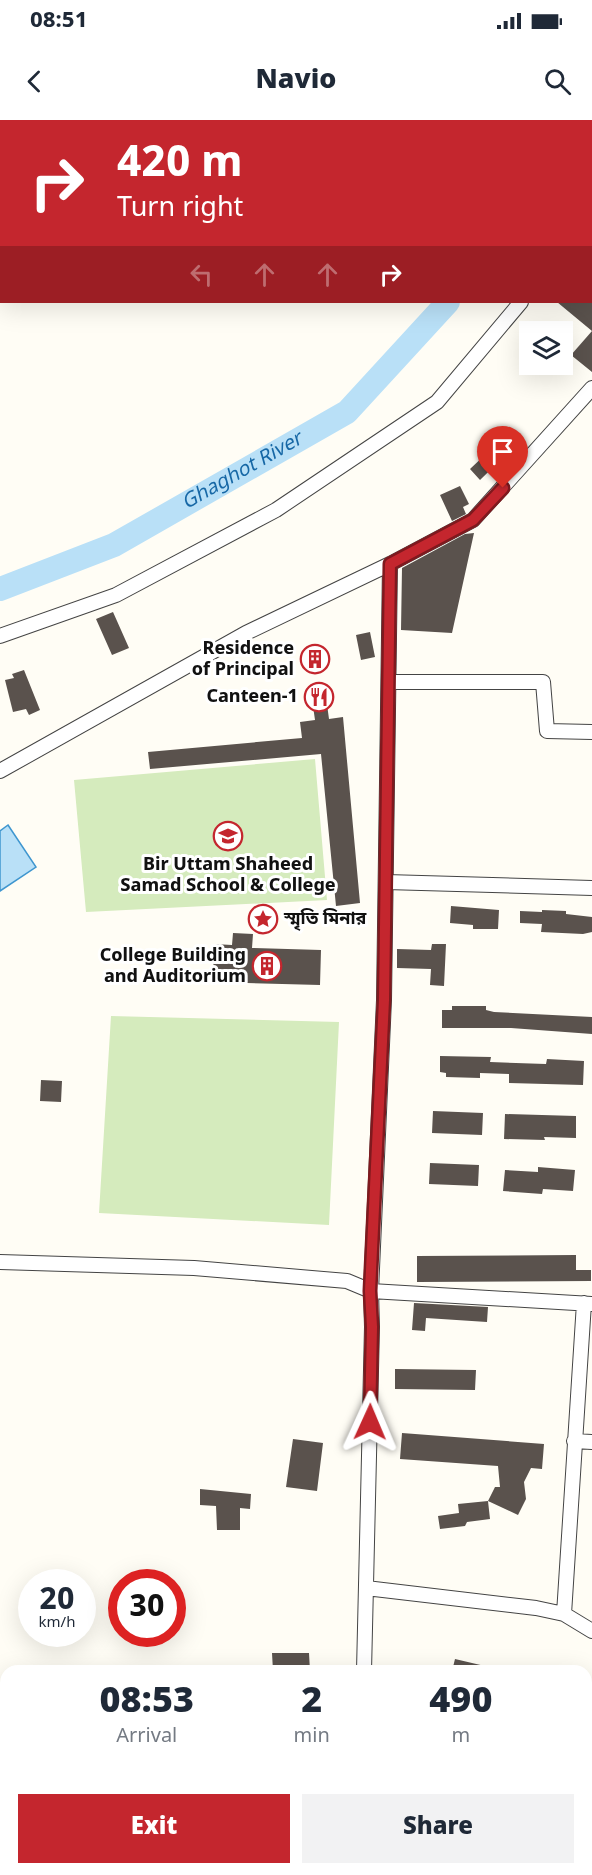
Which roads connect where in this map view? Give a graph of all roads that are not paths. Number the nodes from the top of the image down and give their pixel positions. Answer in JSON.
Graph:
{"nodes":[{"id":1,"x":519,"y":303,"type":"edge"},
{"id":2,"x":592,"y":388,"type":"edge"},
{"id":3,"x":390,"y":564,"type":"junction"},
{"id":4,"x":0,"y":636,"type":"edge"},
{"id":5,"x":389,"y":682,"type":"junction"},
{"id":6,"x":592,"y":732,"type":"edge"},
{"id":7,"x":0,"y":771,"type":"edge"},
{"id":8,"x":386,"y":882,"type":"junction"},
{"id":9,"x":592,"y":888,"type":"edge"},
{"id":10,"x":0,"y":1262,"type":"edge"},
{"id":11,"x":370,"y":1291,"type":"junction"},
{"id":12,"x":588,"y":1304,"type":"edge"},
{"id":13,"x":574,"y":1441,"type":"junction"},
{"id":14,"x":592,"y":1442,"type":"edge"},
{"id":15,"x":366,"y":1588,"type":"junction"},
{"id":16,"x":564,"y":1614,"type":"junction"},
{"id":17,"x":592,"y":1631,"type":"edge"},
{"id":18,"x":364,"y":1665,"type":"edge"}],
"edges":[{"from":1,"to":4,"type":"street"},
{"from":2,"to":3,"type":"street"},
{"from":3,"to":5,"type":"street"},
{"from":3,"to":7,"type":"street"},
{"from":5,"to":6,"type":"street"},
{"from":5,"to":8,"type":"street"},
{"from":8,"to":9,"type":"street"},
{"from":8,"to":11,"type":"street"},
{"from":10,"to":11,"type":"street"},
{"from":11,"to":12,"type":"street"},
{"from":11,"to":15,"type":"street"},
{"from":12,"to":13,"type":"street"},
{"from":13,"to":14,"type":"street"},
{"from":13,"to":16,"type":"street"},
{"from":15,"to":16,"type":"street"},
{"from":15,"to":18,"type":"street"},
{"from":16,"to":17,"type":"street"}]}
